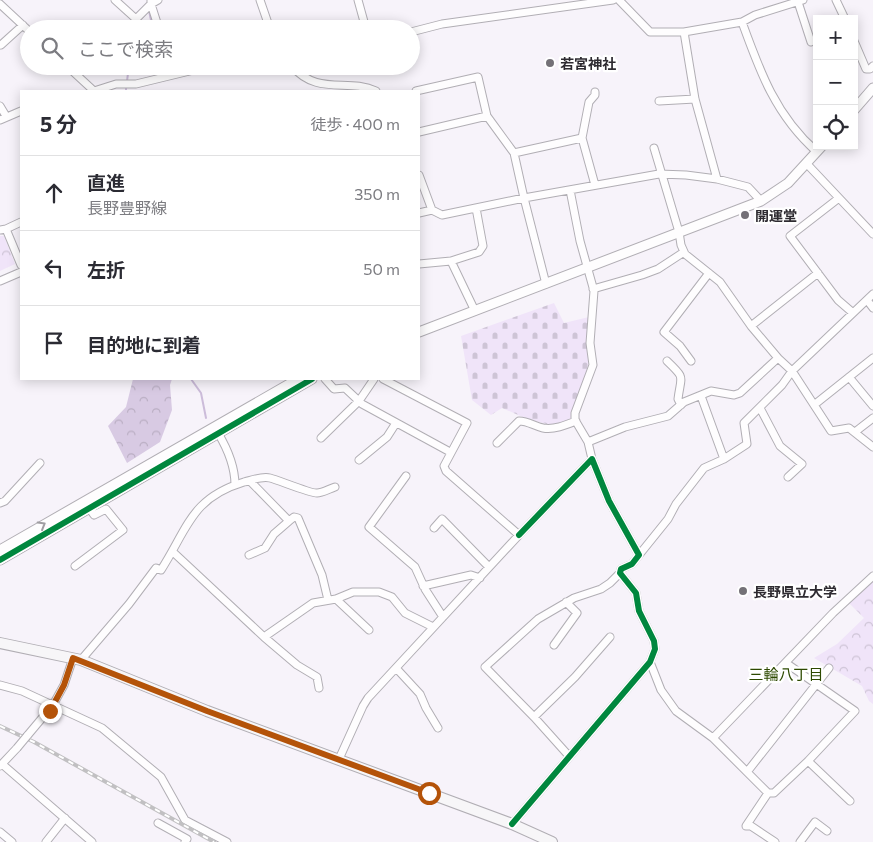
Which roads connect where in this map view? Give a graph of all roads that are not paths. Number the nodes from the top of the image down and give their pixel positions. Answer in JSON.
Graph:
{"nodes":[{"id":1,"x":115,"y":0,"type":"edge"},
{"id":2,"x":260,"y":0,"type":"edge"},
{"id":3,"x":613,"y":0,"type":"edge"},
{"id":4,"x":619,"y":0,"type":"edge"},
{"id":5,"x":836,"y":0,"type":"edge"},
{"id":6,"x":153,"y":1,"type":"edge"},
{"id":7,"x":361,"y":1,"type":"edge"},
{"id":8,"x":801,"y":1,"type":"edge"},
{"id":9,"x":0,"y":4,"type":"edge"},
{"id":10,"x":561,"y":4,"type":"edge"},
{"id":11,"x":843,"y":15,"type":"edge"},
{"id":12,"x":157,"y":20,"type":"edge"},
{"id":13,"x":267,"y":20,"type":"edge"},
{"id":14,"x":364,"y":20,"type":"edge"},
{"id":15,"x":742,"y":22,"type":"junction"},
{"id":16,"x":20,"y":24,"type":"edge"},
{"id":17,"x":20,"y":28,"type":"edge"},
{"id":18,"x":420,"y":30,"type":"edge"},
{"id":19,"x":684,"y":32,"type":"junction"},
{"id":20,"x":811,"y":42,"type":"dead end"},
{"id":21,"x":2,"y":45,"type":"dead end"},
{"id":22,"x":858,"y":50,"type":"edge"},
{"id":23,"x":873,"y":66,"type":"edge"},
{"id":24,"x":76,"y":75,"type":"edge"},
{"id":25,"x":173,"y":75,"type":"edge"},
{"id":26,"x":303,"y":75,"type":"edge"},
{"id":27,"x":136,"y":88,"type":"edge"},
{"id":28,"x":873,"y":88,"type":"edge"},
{"id":29,"x":93,"y":90,"type":"edge"},
{"id":30,"x":97,"y":90,"type":"edge"},
{"id":31,"x":372,"y":90,"type":"edge"},
{"id":32,"x":420,"y":90,"type":"edge"},
{"id":33,"x":595,"y":92,"type":"dead end"},
{"id":34,"x":695,"y":99,"type":"junction"},
{"id":35,"x":659,"y":101,"type":"dead end"},
{"id":36,"x":858,"y":105,"type":"edge"},
{"id":37,"x":0,"y":106,"type":"edge"},
{"id":38,"x":20,"y":111,"type":"edge"},
{"id":39,"x":487,"y":116,"type":"junction"},
{"id":40,"x":3,"y":118,"type":"edge"},
{"id":41,"x":420,"y":132,"type":"edge"},
{"id":42,"x":582,"y":138,"type":"junction"},
{"id":43,"x":813,"y":145,"type":"edge"},
{"id":44,"x":654,"y":148,"type":"dead end"},
{"id":45,"x":819,"y":150,"type":"edge"},
{"id":46,"x":514,"y":153,"type":"junction"},
{"id":47,"x":807,"y":164,"type":"junction"},
{"id":48,"x":662,"y":174,"type":"junction"},
{"id":49,"x":420,"y":178,"type":"edge"},
{"id":50,"x":717,"y":178,"type":"junction"},
{"id":51,"x":595,"y":185,"type":"junction"},
{"id":52,"x":570,"y":190,"type":"junction"},
{"id":53,"x":524,"y":198,"type":"junction"},
{"id":54,"x":839,"y":198,"type":"junction"},
{"id":55,"x":761,"y":201,"type":"junction"},
{"id":56,"x":476,"y":208,"type":"junction"},
{"id":57,"x":432,"y":210,"type":"junction"},
{"id":58,"x":420,"y":212,"type":"edge"},
{"id":59,"x":20,"y":222,"type":"edge"},
{"id":60,"x":3,"y":229,"type":"edge"},
{"id":61,"x":679,"y":232,"type":"junction"},
{"id":62,"x":873,"y":234,"type":"edge"},
{"id":63,"x":684,"y":252,"type":"junction"},
{"id":64,"x":451,"y":261,"type":"junction"},
{"id":65,"x":20,"y":263,"type":"edge"},
{"id":66,"x":420,"y":264,"type":"edge"},
{"id":67,"x":588,"y":267,"type":"junction"},
{"id":68,"x":20,"y":272,"type":"edge"},
{"id":69,"x":709,"y":273,"type":"junction"},
{"id":70,"x":818,"y":273,"type":"junction"},
{"id":71,"x":0,"y":281,"type":"edge"},
{"id":72,"x":546,"y":284,"type":"junction"},
{"id":73,"x":594,"y":288,"type":"junction"},
{"id":74,"x":873,"y":294,"type":"edge"},
{"id":75,"x":866,"y":300,"type":"junction"},
{"id":76,"x":873,"y":308,"type":"edge"},
{"id":77,"x":475,"y":311,"type":"junction"},
{"id":78,"x":853,"y":313,"type":"junction"},
{"id":79,"x":751,"y":326,"type":"junction"},
{"id":80,"x":420,"y":332,"type":"edge"},
{"id":81,"x":778,"y":358,"type":"junction"},
{"id":82,"x":873,"y":358,"type":"edge"},
{"id":83,"x":667,"y":361,"type":"dead end"},
{"id":84,"x":691,"y":361,"type":"dead end"},
{"id":85,"x":792,"y":371,"type":"junction"},
{"id":86,"x":849,"y":377,"type":"junction"},
{"id":87,"x":296,"y":380,"type":"edge"},
{"id":88,"x":310,"y":380,"type":"edge"},
{"id":89,"x":326,"y":380,"type":"edge"},
{"id":90,"x":373,"y":380,"type":"edge"},
{"id":91,"x":385,"y":380,"type":"edge"},
{"id":92,"x":701,"y":396,"type":"junction"},
{"id":93,"x":359,"y":401,"type":"junction"},
{"id":94,"x":681,"y":405,"type":"junction"},
{"id":95,"x":814,"y":406,"type":"junction"},
{"id":96,"x":873,"y":406,"type":"edge"},
{"id":97,"x":760,"y":408,"type":"junction"},
{"id":98,"x":873,"y":418,"type":"edge"},
{"id":99,"x":576,"y":421,"type":"junction"},
{"id":100,"x":396,"y":423,"type":"junction"},
{"id":101,"x":855,"y":432,"type":"junction"},
{"id":102,"x":218,"y":433,"type":"junction"},
{"id":103,"x":321,"y":438,"type":"dead end"},
{"id":104,"x":588,"y":442,"type":"junction"},
{"id":105,"x":497,"y":443,"type":"dead end"},
{"id":106,"x":873,"y":448,"type":"edge"},
{"id":107,"x":450,"y":452,"type":"junction"},
{"id":108,"x":592,"y":459,"type":"junction"},
{"id":109,"x":724,"y":459,"type":"junction"},
{"id":110,"x":359,"y":460,"type":"dead end"},
{"id":111,"x":40,"y":463,"type":"dead end"},
{"id":112,"x":406,"y":476,"type":"dead end"},
{"id":113,"x":788,"y":477,"type":"dead end"},
{"id":114,"x":250,"y":481,"type":"junction"},
{"id":115,"x":235,"y":485,"type":"junction"},
{"id":116,"x":335,"y":487,"type":"dead end"},
{"id":117,"x":0,"y":504,"type":"edge"},
{"id":118,"x":90,"y":508,"type":"junction"},
{"id":119,"x":288,"y":520,"type":"junction"},
{"id":120,"x":434,"y":528,"type":"dead end"},
{"id":121,"x":519,"y":535,"type":"junction"},
{"id":122,"x":0,"y":550,"type":"edge"},
{"id":123,"x":173,"y":552,"type":"junction"},
{"id":124,"x":249,"y":555,"type":"dead end"},
{"id":125,"x":639,"y":555,"type":"junction"},
{"id":126,"x":0,"y":560,"type":"edge"},
{"id":127,"x":75,"y":566,"type":"dead end"},
{"id":128,"x":489,"y":567,"type":"junction"},
{"id":129,"x":620,"y":573,"type":"junction"},
{"id":130,"x":873,"y":576,"type":"edge"},
{"id":131,"x":480,"y":578,"type":"junction"},
{"id":132,"x":423,"y":586,"type":"junction"},
{"id":133,"x":332,"y":600,"type":"junction"},
{"id":134,"x":566,"y":602,"type":"junction"},
{"id":135,"x":443,"y":617,"type":"junction"},
{"id":136,"x":434,"y":628,"type":"junction"},
{"id":137,"x":369,"y":630,"type":"dead end"},
{"id":138,"x":264,"y":637,"type":"junction"},
{"id":139,"x":610,"y":637,"type":"dead end"},
{"id":140,"x":0,"y":643,"type":"edge"},
{"id":141,"x":554,"y":645,"type":"dead end"},
{"id":142,"x":77,"y":659,"type":"junction"},
{"id":143,"x":650,"y":662,"type":"junction"},
{"id":144,"x":786,"y":663,"type":"junction"},
{"id":145,"x":396,"y":668,"type":"junction"},
{"id":146,"x":829,"y":668,"type":"dead end"},
{"id":147,"x":817,"y":684,"type":"junction"},
{"id":148,"x":0,"y":685,"type":"edge"},
{"id":149,"x":318,"y":688,"type":"dead end"},
{"id":150,"x":53,"y":706,"type":"junction"},
{"id":151,"x":534,"y":717,"type":"junction"},
{"id":152,"x":438,"y":728,"type":"dead end"},
{"id":153,"x":714,"y":738,"type":"junction"},
{"id":154,"x":569,"y":756,"type":"junction"},
{"id":155,"x":339,"y":759,"type":"junction"},
{"id":156,"x":808,"y":761,"type":"junction"},
{"id":157,"x":1,"y":765,"type":"edge"},
{"id":158,"x":747,"y":772,"type":"junction"},
{"id":159,"x":768,"y":793,"type":"junction"},
{"id":160,"x":850,"y":801,"type":"dead end"},
{"id":161,"x":64,"y":818,"type":"junction"},
{"id":162,"x":158,"y":823,"type":"dead end"},
{"id":163,"x":512,"y":824,"type":"junction"},
{"id":164,"x":827,"y":831,"type":"dead end"},
{"id":165,"x":0,"y":832,"type":"edge"},
{"id":166,"x":12,"y":842,"type":"edge"},
{"id":167,"x":46,"y":842,"type":"edge"},
{"id":168,"x":92,"y":842,"type":"edge"},
{"id":169,"x":185,"y":842,"type":"edge"},
{"id":170,"x":227,"y":842,"type":"edge"},
{"id":171,"x":552,"y":842,"type":"edge"},
{"id":172,"x":775,"y":842,"type":"edge"},
{"id":173,"x":800,"y":842,"type":"edge"}],
"edges":[{"from":1,"to":6,"type":"street"},
{"from":2,"to":13,"type":"street"},
{"from":3,"to":10,"type":"street"},
{"from":4,"to":19,"type":"street"},
{"from":5,"to":11,"type":"street"},
{"from":6,"to":12,"type":"street"},
{"from":7,"to":14,"type":"street"},
{"from":8,"to":15,"type":"street"},
{"from":8,"to":20,"type":"street"},
{"from":9,"to":16,"type":"street"},
{"from":10,"to":18,"type":"street"},
{"from":15,"to":19,"type":"street"},
{"from":15,"to":43,"type":"street"},
{"from":17,"to":21,"type":"street"},
{"from":19,"to":34,"type":"street"},
{"from":22,"to":23,"type":"street"},
{"from":24,"to":29,"type":"street"},
{"from":25,"to":27,"type":"street"},
{"from":26,"to":31,"type":"street"},
{"from":27,"to":30,"type":"street"},
{"from":28,"to":36,"type":"street"},
{"from":32,"to":39,"type":"street"},
{"from":33,"to":42,"type":"street"},
{"from":34,"to":35,"type":"street"},
{"from":34,"to":50,"type":"street"},
{"from":37,"to":40,"type":"street"},
{"from":38,"to":40,"type":"street"},
{"from":39,"to":41,"type":"street"},
{"from":39,"to":46,"type":"street"},
{"from":42,"to":46,"type":"street"},
{"from":42,"to":51,"type":"street"},
{"from":44,"to":48,"type":"street"},
{"from":45,"to":47,"type":"street"},
{"from":46,"to":53,"type":"street"},
{"from":47,"to":54,"type":"street"},
{"from":47,"to":55,"type":"street"},
{"from":48,"to":50,"type":"street"},
{"from":48,"to":51,"type":"street"},
{"from":48,"to":61,"type":"street"},
{"from":49,"to":57,"type":"street"},
{"from":50,"to":55,"type":"street"},
{"from":51,"to":52,"type":"street"},
{"from":52,"to":53,"type":"street"},
{"from":52,"to":67,"type":"street"},
{"from":53,"to":56,"type":"street"},
{"from":53,"to":72,"type":"street"},
{"from":54,"to":62,"type":"street"},
{"from":54,"to":70,"type":"street"},
{"from":55,"to":61,"type":"street"},
{"from":56,"to":57,"type":"street"},
{"from":56,"to":64,"type":"street"},
{"from":57,"to":58,"type":"street"},
{"from":59,"to":60,"type":"street"},
{"from":60,"to":65,"type":"street"},
{"from":61,"to":63,"type":"street"},
{"from":61,"to":67,"type":"street"},
{"from":63,"to":69,"type":"street"},
{"from":63,"to":73,"type":"street"},
{"from":64,"to":66,"type":"street"},
{"from":64,"to":77,"type":"street"},
{"from":67,"to":72,"type":"street"},
{"from":67,"to":73,"type":"street"},
{"from":68,"to":71,"type":"street"},
{"from":69,"to":79,"type":"street"},
{"from":69,"to":84,"type":"street"},
{"from":70,"to":78,"type":"street"},
{"from":70,"to":79,"type":"street"},
{"from":72,"to":77,"type":"street"},
{"from":73,"to":99,"type":"street"},
{"from":74,"to":75,"type":"street"},
{"from":75,"to":76,"type":"street"},
{"from":75,"to":78,"type":"street"},
{"from":77,"to":80,"type":"street"},
{"from":78,"to":85,"type":"street"},
{"from":79,"to":81,"type":"street"},
{"from":81,"to":85,"type":"street"},
{"from":81,"to":92,"type":"street"},
{"from":82,"to":86,"type":"street"},
{"from":83,"to":94,"type":"street"},
{"from":85,"to":95,"type":"street"},
{"from":85,"to":97,"type":"street"},
{"from":86,"to":95,"type":"street"},
{"from":86,"to":96,"type":"street"},
{"from":122,"to":87,"type":"street","one_way":true},
{"from":88,"to":102,"type":"street"},
{"from":89,"to":93,"type":"street"},
{"from":90,"to":93,"type":"street"},
{"from":91,"to":107,"type":"street"},
{"from":92,"to":94,"type":"street"},
{"from":92,"to":109,"type":"street"},
{"from":93,"to":100,"type":"street"},
{"from":93,"to":103,"type":"street"},
{"from":94,"to":104,"type":"street"},
{"from":95,"to":101,"type":"street"},
{"from":97,"to":109,"type":"street"},
{"from":97,"to":113,"type":"street"},
{"from":98,"to":101,"type":"street"},
{"from":99,"to":104,"type":"street"},
{"from":99,"to":105,"type":"street"},
{"from":100,"to":107,"type":"street"},
{"from":100,"to":110,"type":"street"},
{"from":101,"to":106,"type":"street"},
{"from":102,"to":115,"type":"street"},
{"from":102,"to":118,"type":"street"},
{"from":104,"to":108,"type":"street"},
{"from":107,"to":121,"type":"street"},
{"from":108,"to":121,"type":"street"},
{"from":108,"to":125,"type":"street"},
{"from":109,"to":125,"type":"street"},
{"from":111,"to":117,"type":"street"},
{"from":112,"to":132,"type":"street"},
{"from":114,"to":115,"type":"street"},
{"from":114,"to":116,"type":"street"},
{"from":114,"to":119,"type":"street"},
{"from":115,"to":123,"type":"street"},
{"from":118,"to":126,"type":"street"},
{"from":118,"to":127,"type":"street"},
{"from":119,"to":124,"type":"street"},
{"from":119,"to":133,"type":"street"},
{"from":120,"to":128,"type":"street"},
{"from":121,"to":128,"type":"street"},
{"from":123,"to":138,"type":"street"},
{"from":123,"to":142,"type":"street"},
{"from":125,"to":129,"type":"street"},
{"from":128,"to":131,"type":"street"},
{"from":129,"to":134,"type":"street"},
{"from":129,"to":143,"type":"street"},
{"from":130,"to":144,"type":"street"},
{"from":131,"to":132,"type":"street"},
{"from":131,"to":135,"type":"street"},
{"from":132,"to":135,"type":"street"},
{"from":133,"to":136,"type":"street"},
{"from":133,"to":137,"type":"street"},
{"from":133,"to":138,"type":"street"},
{"from":134,"to":141,"type":"street"},
{"from":134,"to":151,"type":"street"},
{"from":135,"to":136,"type":"street"},
{"from":136,"to":145,"type":"street"},
{"from":138,"to":149,"type":"street"},
{"from":139,"to":151,"type":"street"},
{"from":140,"to":142,"type":"main road"},
{"from":142,"to":150,"type":"street"},
{"from":142,"to":155,"type":"main road"},
{"from":143,"to":153,"type":"street"},
{"from":143,"to":154,"type":"street"},
{"from":144,"to":147,"type":"street"},
{"from":144,"to":153,"type":"street"},
{"from":145,"to":152,"type":"street"},
{"from":145,"to":155,"type":"street"},
{"from":146,"to":147,"type":"street"},
{"from":147,"to":156,"type":"street"},
{"from":147,"to":158,"type":"street"},
{"from":148,"to":150,"type":"street"},
{"from":150,"to":157,"type":"street","bridge":true},
{"from":150,"to":170,"type":"street"},
{"from":151,"to":154,"type":"street"},
{"from":153,"to":158,"type":"street"},
{"from":154,"to":163,"type":"street"},
{"from":155,"to":163,"type":"main road"},
{"from":156,"to":159,"type":"street"},
{"from":156,"to":160,"type":"street"},
{"from":157,"to":161,"type":"street"},
{"from":158,"to":159,"type":"street"},
{"from":159,"to":172,"type":"street"},
{"from":161,"to":167,"type":"street"},
{"from":161,"to":168,"type":"street"},
{"from":162,"to":169,"type":"street"},
{"from":163,"to":171,"type":"main road"},
{"from":164,"to":173,"type":"street"},
{"from":165,"to":166,"type":"street"}]}
